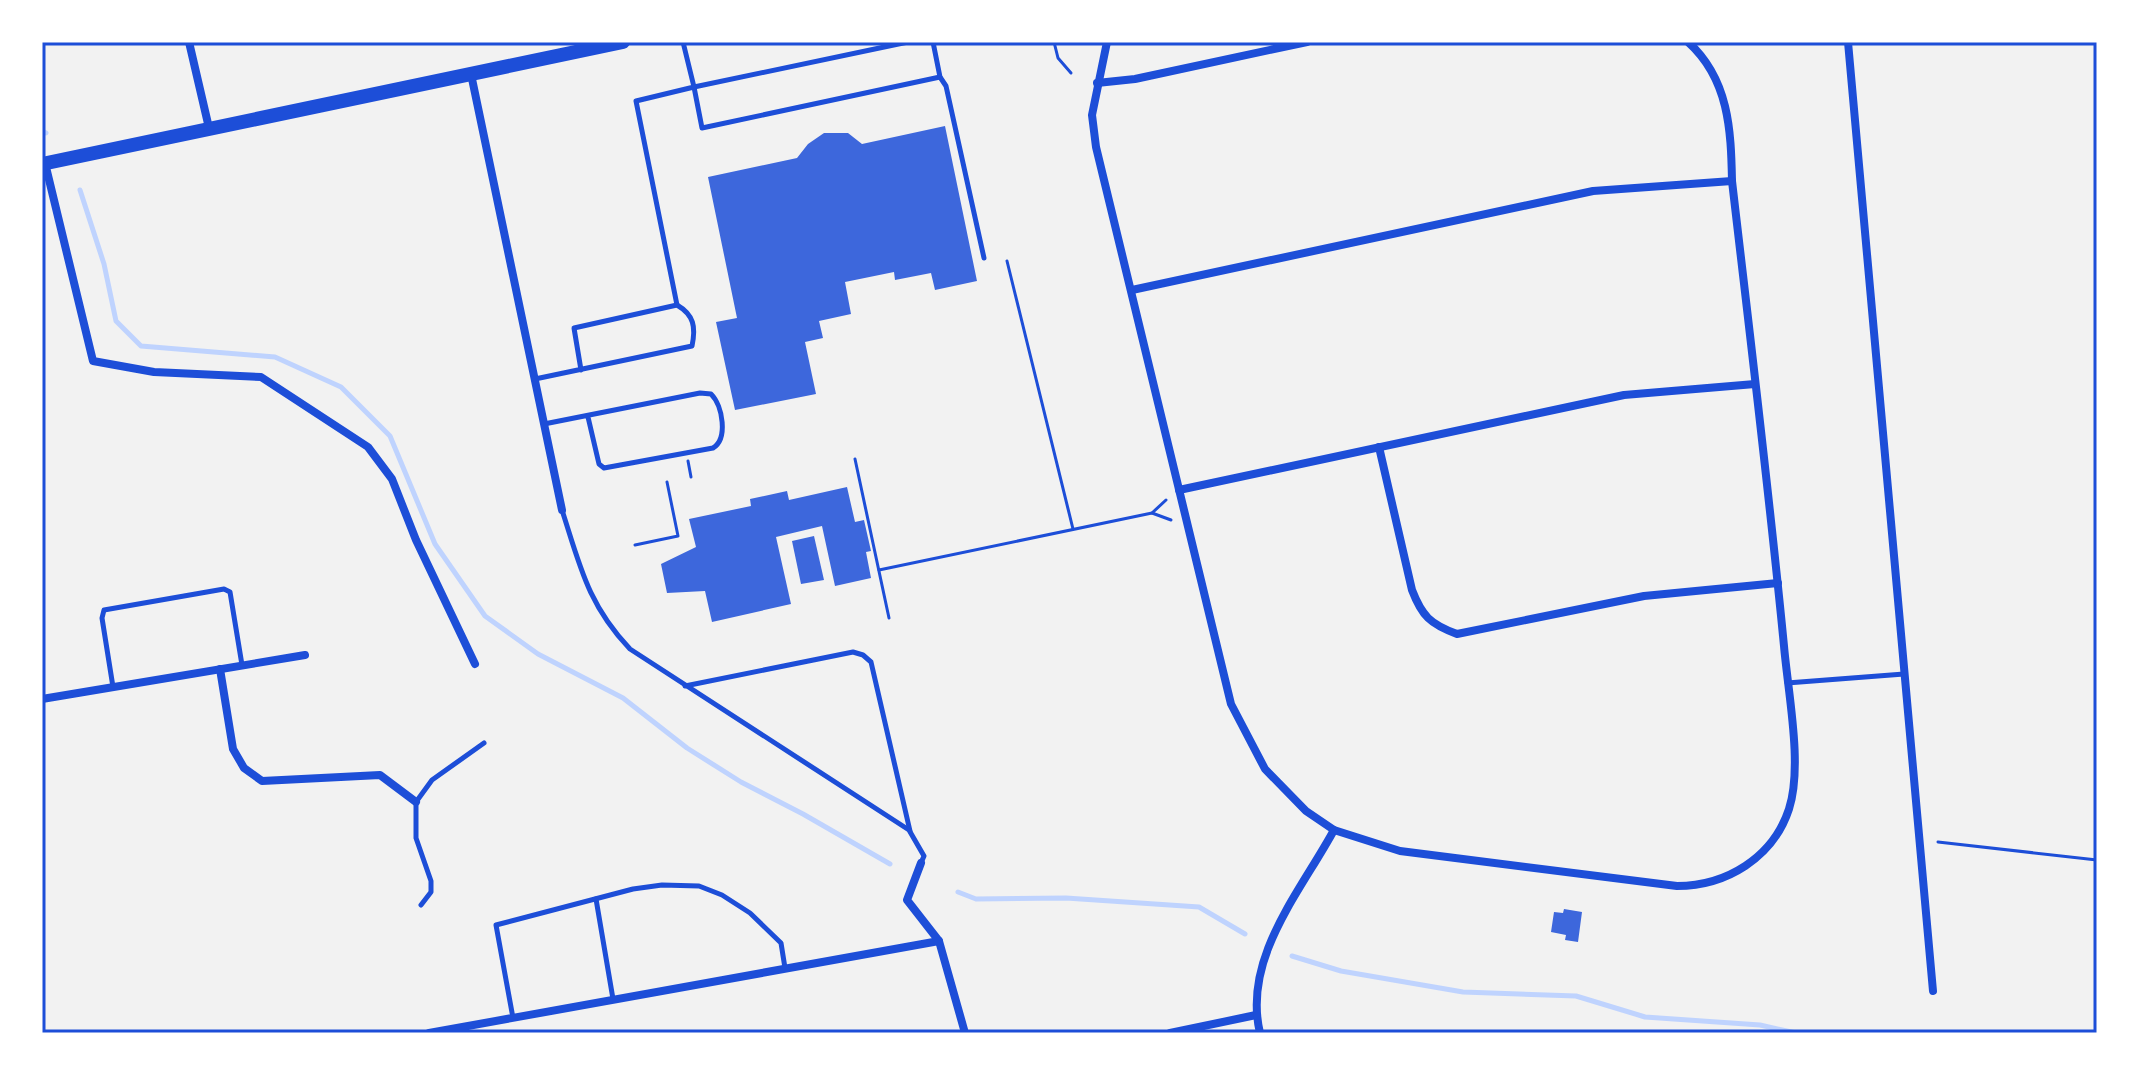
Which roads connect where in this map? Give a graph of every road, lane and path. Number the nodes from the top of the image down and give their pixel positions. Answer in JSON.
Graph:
{"nodes":[{"id":1,"x":189,"y":42,"type":"edge"},
{"id":2,"x":623,"y":42,"type":"edge"},
{"id":3,"x":683,"y":42,"type":"edge"},
{"id":4,"x":908,"y":42,"type":"edge"},
{"id":5,"x":933,"y":42,"type":"edge"},
{"id":6,"x":1054,"y":42,"type":"edge"},
{"id":7,"x":1107,"y":42,"type":"edge"},
{"id":8,"x":1307,"y":42,"type":"edge"},
{"id":9,"x":1688,"y":42,"type":"edge"},
{"id":10,"x":1848,"y":42,"type":"edge"},
{"id":11,"x":1071,"y":73,"type":"dead end"},
{"id":12,"x":471,"y":74,"type":"junction"},
{"id":13,"x":940,"y":77,"type":"junction"},
{"id":14,"x":1097,"y":83,"type":"junction"},
{"id":15,"x":694,"y":87,"type":"junction"},
{"id":16,"x":209,"y":128,"type":"junction"},
{"id":17,"x":44,"y":164,"type":"edge"},
{"id":18,"x":1732,"y":181,"type":"junction"},
{"id":19,"x":984,"y":258,"type":"dead end"},
{"id":20,"x":1007,"y":261,"type":"dead end"},
{"id":21,"x":1132,"y":290,"type":"junction"},
{"id":22,"x":677,"y":305,"type":"junction"},
{"id":23,"x":581,"y":370,"type":"junction"},
{"id":24,"x":534,"y":380,"type":"junction"},
{"id":25,"x":1755,"y":384,"type":"junction"},
{"id":26,"x":588,"y":417,"type":"junction"},
{"id":27,"x":544,"y":424,"type":"junction"},
{"id":28,"x":1379,"y":447,"type":"junction"},
{"id":29,"x":686,"y":454,"type":"junction"},
{"id":30,"x":855,"y":459,"type":"dead end"},
{"id":31,"x":691,"y":477,"type":"dead end"},
{"id":32,"x":667,"y":482,"type":"dead end"},
{"id":33,"x":1179,"y":490,"type":"junction"},
{"id":34,"x":1166,"y":500,"type":"dead end"},
{"id":35,"x":562,"y":510,"type":"joint"},
{"id":36,"x":1152,"y":513,"type":"junction"},
{"id":37,"x":1171,"y":520,"type":"dead end"},
{"id":38,"x":1073,"y":529,"type":"junction"},
{"id":39,"x":635,"y":545,"type":"dead end"},
{"id":40,"x":879,"y":570,"type":"junction"},
{"id":41,"x":1778,"y":583,"type":"junction"},
{"id":42,"x":889,"y":618,"type":"dead end"},
{"id":43,"x":305,"y":655,"type":"dead end"},
{"id":44,"x":475,"y":664,"type":"dead end"},
{"id":45,"x":242,"y":665,"type":"junction"},
{"id":46,"x":220,"y":669,"type":"junction"},
{"id":47,"x":1905,"y":674,"type":"junction"},
{"id":48,"x":1787,"y":683,"type":"junction"},
{"id":49,"x":684,"y":686,"type":"junction"},
{"id":50,"x":113,"y":687,"type":"junction"},
{"id":51,"x":42,"y":699,"type":"edge"},
{"id":52,"x":484,"y":743,"type":"dead end"},
{"id":53,"x":416,"y":802,"type":"junction"},
{"id":54,"x":1334,"y":830,"type":"junction"},
{"id":55,"x":910,"y":832,"type":"junction"},
{"id":56,"x":1938,"y":842,"type":"dead end"},
{"id":57,"x":2097,"y":860,"type":"edge"},
{"id":58,"x":921,"y":863,"type":"joint"},
{"id":59,"x":596,"y":899,"type":"junction"},
{"id":60,"x":421,"y":905,"type":"dead end"},
{"id":61,"x":939,"y":941,"type":"junction"},
{"id":62,"x":785,"y":969,"type":"junction"},
{"id":63,"x":1933,"y":991,"type":"dead end"},
{"id":64,"x":613,"y":1000,"type":"junction"},
{"id":65,"x":1256,"y":1015,"type":"junction"},
{"id":66,"x":513,"y":1018,"type":"junction"},
{"id":67,"x":429,"y":1033,"type":"edge"},
{"id":68,"x":965,"y":1033,"type":"edge"},
{"id":69,"x":1170,"y":1033,"type":"edge"},
{"id":70,"x":1260,"y":1033,"type":"edge"}],
"edges":[{"from":1,"to":16,"type":"street"},
{"from":2,"to":12,"type":"main road"},
{"from":3,"to":15,"type":"lane"},
{"from":4,"to":15,"type":"lane"},
{"from":5,"to":13,"type":"lane"},
{"from":6,"to":11,"type":"path"},
{"from":7,"to":14,"type":"street"},
{"from":8,"to":14,"type":"street"},
{"from":9,"to":18,"type":"street"},
{"from":10,"to":47,"type":"street"},
{"from":12,"to":16,"type":"main road"},
{"from":12,"to":24,"type":"street"},
{"from":13,"to":15,"type":"lane"},
{"from":13,"to":19,"type":"lane"},
{"from":14,"to":21,"type":"street"},
{"from":15,"to":22,"type":"lane"},
{"from":16,"to":17,"type":"main road"},
{"from":17,"to":44,"type":"street"},
{"from":18,"to":21,"type":"street"},
{"from":18,"to":25,"type":"street"},
{"from":20,"to":38,"type":"path"},
{"from":21,"to":33,"type":"street"},
{"from":22,"to":23,"type":"lane"},
{"from":22,"to":23,"type":"lane"},
{"from":23,"to":24,"type":"lane"},
{"from":24,"to":27,"type":"street"},
{"from":25,"to":28,"type":"street"},
{"from":25,"to":41,"type":"street"},
{"from":26,"to":27,"type":"lane"},
{"from":26,"to":29,"type":"lane"},
{"from":26,"to":29,"type":"lane"},
{"from":27,"to":35,"type":"street"},
{"from":28,"to":33,"type":"street"},
{"from":28,"to":41,"type":"street"},
{"from":29,"to":31,"type":"path"},
{"from":30,"to":40,"type":"path"},
{"from":32,"to":39,"type":"path"},
{"from":33,"to":54,"type":"street"},
{"from":34,"to":36,"type":"path"},
{"from":35,"to":49,"type":"lane"},
{"from":36,"to":37,"type":"path"},
{"from":36,"to":38,"type":"path"},
{"from":38,"to":40,"type":"path"},
{"from":40,"to":42,"type":"path"},
{"from":41,"to":48,"type":"street"},
{"from":43,"to":45,"type":"street"},
{"from":45,"to":46,"type":"street"},
{"from":45,"to":50,"type":"lane"},
{"from":46,"to":50,"type":"street"},
{"from":46,"to":53,"type":"street"},
{"from":47,"to":48,"type":"lane"},
{"from":47,"to":63,"type":"street"},
{"from":48,"to":54,"type":"street"},
{"from":49,"to":55,"type":"lane"},
{"from":49,"to":55,"type":"lane"},
{"from":50,"to":51,"type":"street"},
{"from":52,"to":53,"type":"lane"},
{"from":53,"to":60,"type":"lane"},
{"from":54,"to":65,"type":"street"},
{"from":55,"to":58,"type":"lane"},
{"from":56,"to":57,"type":"path"},
{"from":58,"to":61,"type":"street"},
{"from":59,"to":62,"type":"lane"},
{"from":59,"to":64,"type":"lane"},
{"from":59,"to":66,"type":"lane"},
{"from":61,"to":62,"type":"street"},
{"from":61,"to":68,"type":"street"},
{"from":62,"to":64,"type":"street"},
{"from":64,"to":66,"type":"street"},
{"from":65,"to":69,"type":"street"},
{"from":65,"to":70,"type":"street"},
{"from":66,"to":67,"type":"street"}]}
